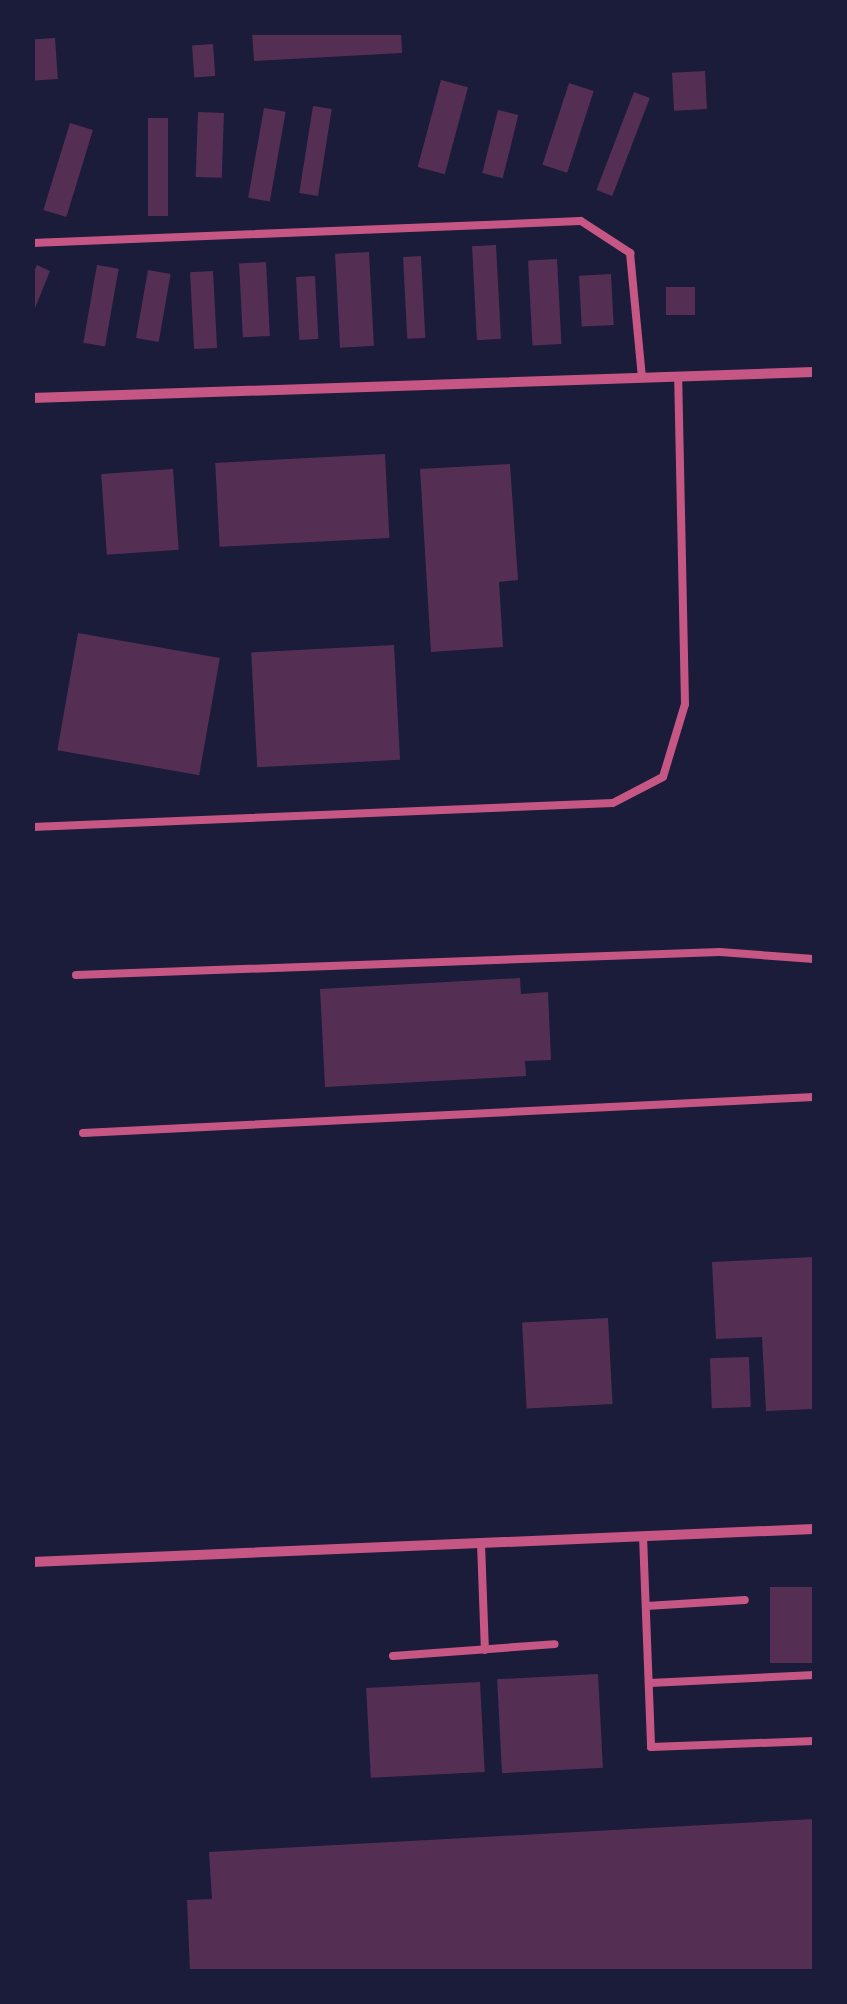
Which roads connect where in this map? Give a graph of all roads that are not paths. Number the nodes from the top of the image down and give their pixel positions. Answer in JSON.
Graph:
{"nodes":[{"id":1,"x":32,"y":243,"type":"edge"},
{"id":2,"x":814,"y":372,"type":"edge"},
{"id":3,"x":678,"y":376,"type":"junction"},
{"id":4,"x":642,"y":377,"type":"junction"},
{"id":5,"x":32,"y":398,"type":"edge"},
{"id":6,"x":32,"y":827,"type":"edge"},
{"id":7,"x":814,"y":960,"type":"edge"},
{"id":8,"x":76,"y":975,"type":"dead end"},
{"id":9,"x":814,"y":1098,"type":"edge"},
{"id":10,"x":83,"y":1133,"type":"dead end"},
{"id":11,"x":814,"y":1529,"type":"edge"},
{"id":12,"x":643,"y":1536,"type":"junction"},
{"id":13,"x":481,"y":1543,"type":"junction"},
{"id":14,"x":32,"y":1562,"type":"edge"},
{"id":15,"x":744,"y":1600,"type":"dead end"},
{"id":16,"x":646,"y":1606,"type":"junction"},
{"id":17,"x":555,"y":1644,"type":"dead end"},
{"id":18,"x":486,"y":1650,"type":"junction"},
{"id":19,"x":393,"y":1656,"type":"dead end"},
{"id":20,"x":814,"y":1676,"type":"edge"},
{"id":21,"x":650,"y":1684,"type":"junction"},
{"id":22,"x":814,"y":1740,"type":"edge"}],
"edges":[{"from":1,"to":4,"type":"lane"},
{"from":2,"to":3,"type":"street"},
{"from":3,"to":4,"type":"street"},
{"from":3,"to":6,"type":"lane"},
{"from":4,"to":5,"type":"street"},
{"from":7,"to":8,"type":"lane"},
{"from":9,"to":10,"type":"lane"},
{"from":11,"to":12,"type":"street"},
{"from":12,"to":13,"type":"street"},
{"from":12,"to":16,"type":"lane"},
{"from":13,"to":14,"type":"street"},
{"from":13,"to":18,"type":"lane"},
{"from":15,"to":16,"type":"lane"},
{"from":16,"to":21,"type":"lane"},
{"from":17,"to":18,"type":"lane"},
{"from":18,"to":19,"type":"lane"},
{"from":20,"to":21,"type":"lane"},
{"from":21,"to":22,"type":"lane"}]}
